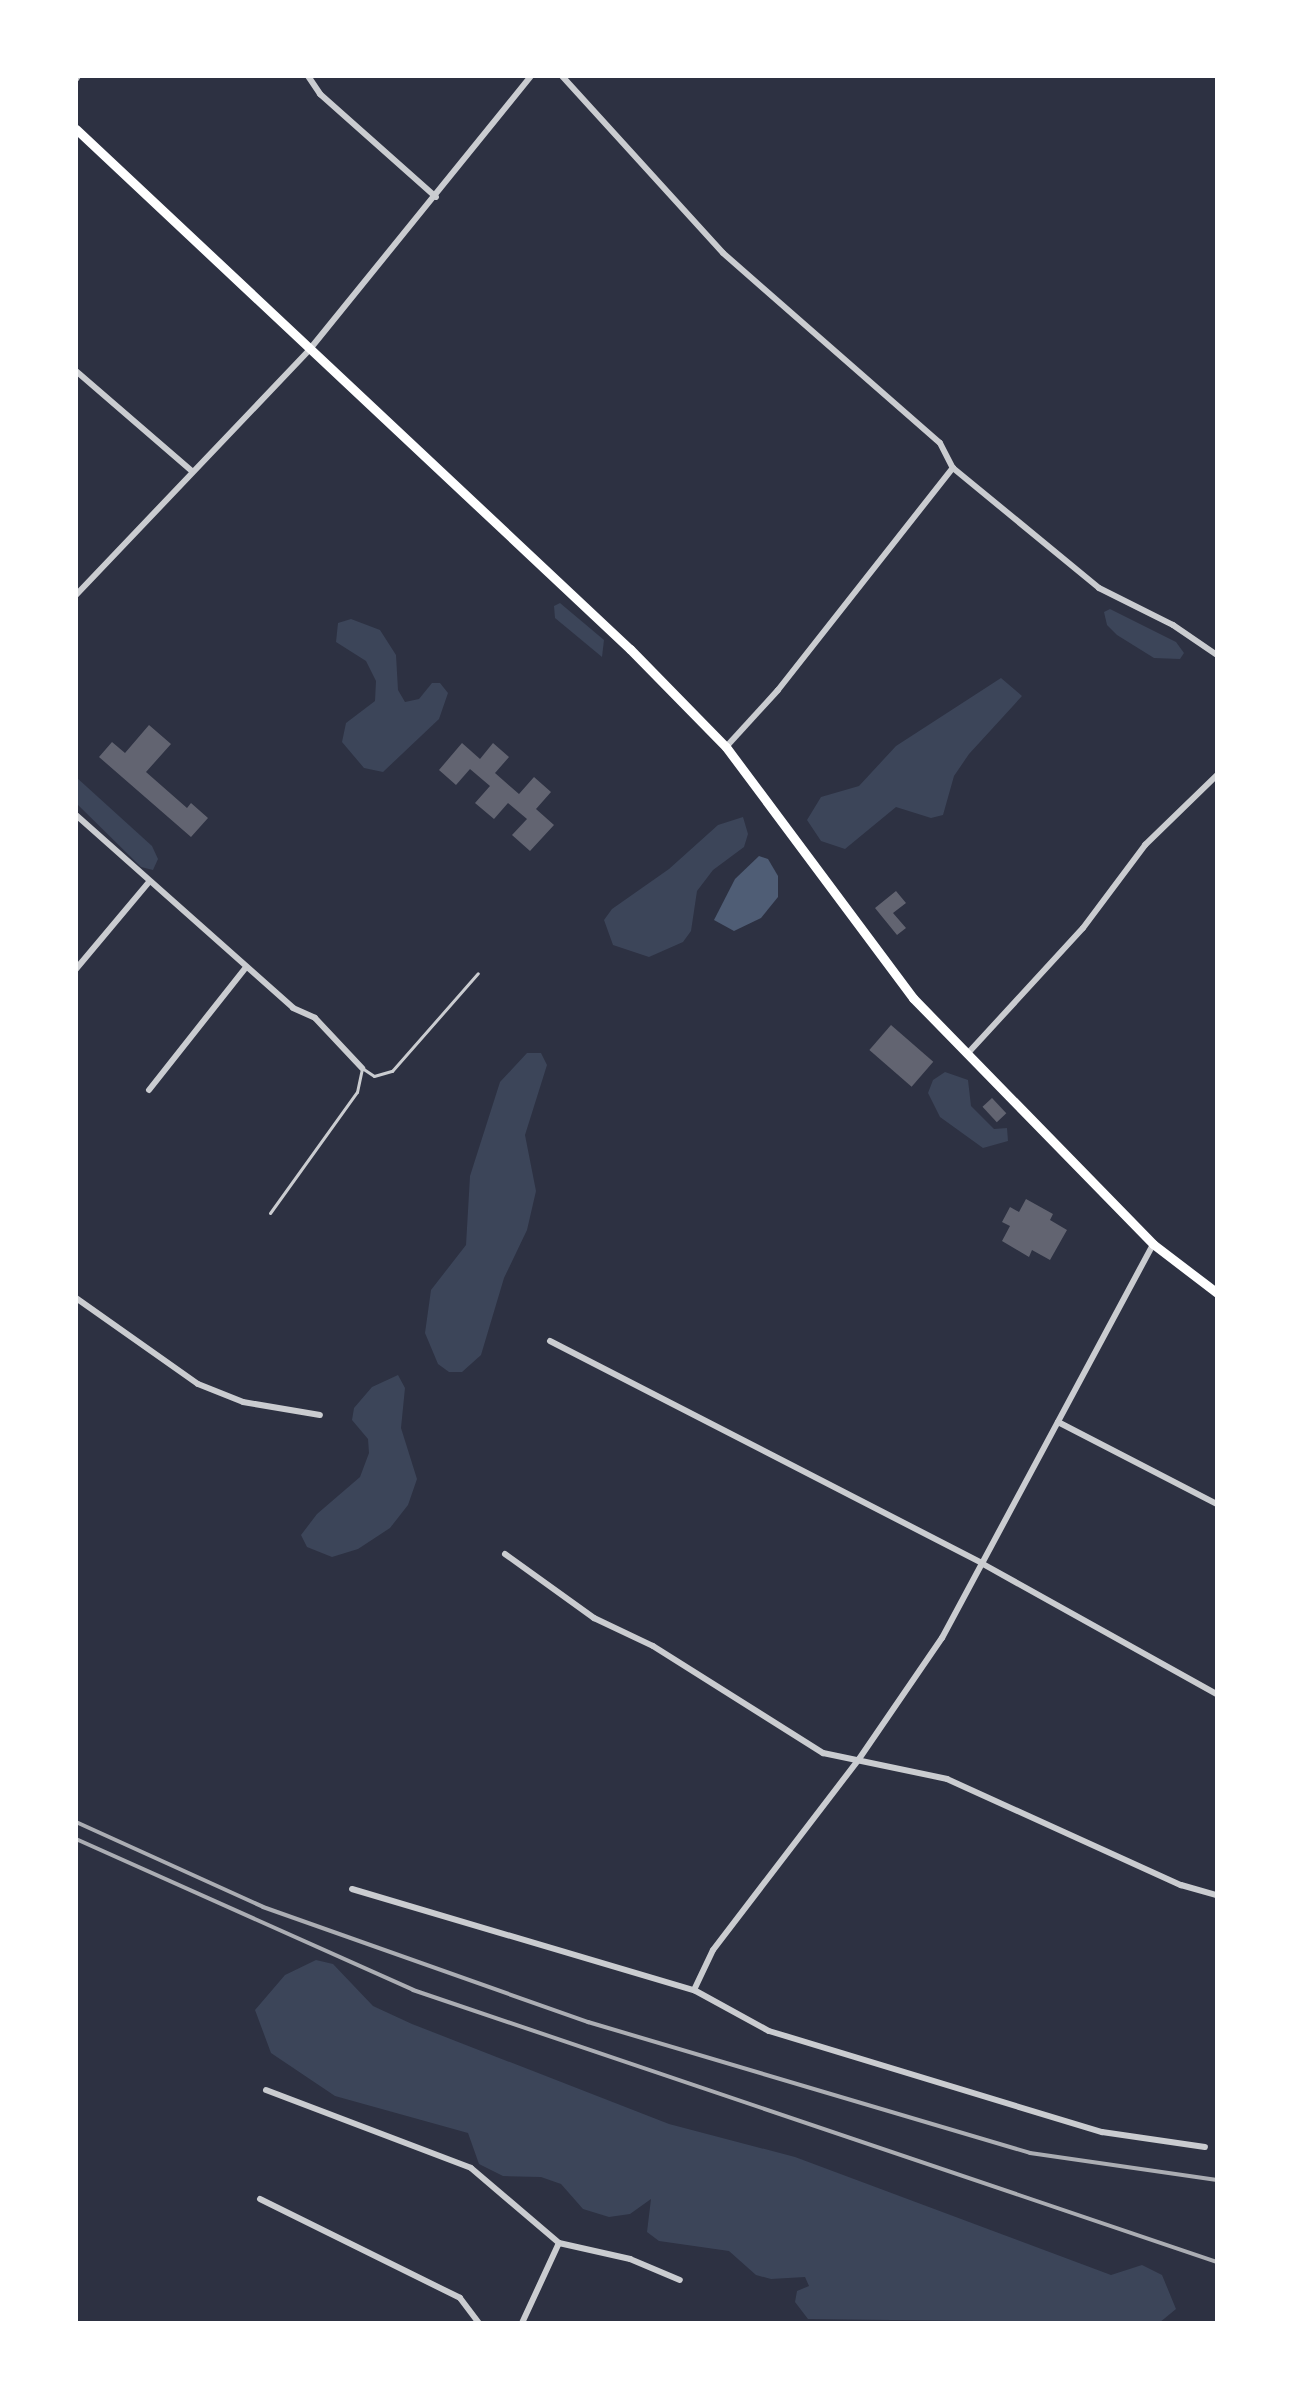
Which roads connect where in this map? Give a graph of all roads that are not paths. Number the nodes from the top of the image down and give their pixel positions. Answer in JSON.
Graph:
{"nodes":[{"id":1,"x":308,"y":76,"type":"edge"},
{"id":2,"x":531,"y":76,"type":"edge"},
{"id":3,"x":562,"y":76,"type":"edge"},
{"id":4,"x":76,"y":129,"type":"edge"},
{"id":5,"x":436,"y":197,"type":"junction"},
{"id":6,"x":310,"y":349,"type":"junction"},
{"id":7,"x":76,"y":371,"type":"edge"},
{"id":8,"x":76,"y":380,"type":"edge"},
{"id":9,"x":86,"y":380,"type":"junction"},
{"id":10,"x":953,"y":468,"type":"junction"},
{"id":11,"x":192,"y":471,"type":"junction"},
{"id":12,"x":76,"y":595,"type":"edge"},
{"id":13,"x":1217,"y":655,"type":"edge"},
{"id":14,"x":726,"y":747,"type":"junction"},
{"id":15,"x":1217,"y":775,"type":"edge"},
{"id":16,"x":76,"y":815,"type":"edge"},
{"id":17,"x":149,"y":882,"type":"junction"},
{"id":18,"x":246,"y":967,"type":"junction"},
{"id":19,"x":76,"y":969,"type":"edge"},
{"id":20,"x":478,"y":973,"type":"dead end"},
{"id":21,"x":969,"y":1052,"type":"junction"},
{"id":22,"x":362,"y":1068,"type":"junction"},
{"id":23,"x":149,"y":1090,"type":"dead end"},
{"id":24,"x":270,"y":1213,"type":"dead end"},
{"id":25,"x":1153,"y":1244,"type":"junction"},
{"id":26,"x":1217,"y":1293,"type":"edge"},
{"id":27,"x":76,"y":1298,"type":"edge"},
{"id":28,"x":550,"y":1341,"type":"dead end"},
{"id":29,"x":320,"y":1415,"type":"dead end"},
{"id":30,"x":1058,"y":1422,"type":"junction"},
{"id":31,"x":1217,"y":1504,"type":"edge"},
{"id":32,"x":505,"y":1554,"type":"dead end"},
{"id":33,"x":983,"y":1564,"type":"junction"},
{"id":34,"x":1217,"y":1694,"type":"edge"},
{"id":35,"x":859,"y":1759,"type":"junction"},
{"id":36,"x":352,"y":1889,"type":"dead end"},
{"id":37,"x":1217,"y":1895,"type":"edge"},
{"id":38,"x":694,"y":1990,"type":"junction"},
{"id":39,"x":266,"y":2090,"type":"dead end"},
{"id":40,"x":1205,"y":2147,"type":"dead end"},
{"id":41,"x":260,"y":2199,"type":"dead end"},
{"id":42,"x":559,"y":2243,"type":"junction"},
{"id":43,"x":680,"y":2280,"type":"dead end"},
{"id":44,"x":524,"y":2322,"type":"edge"},
{"id":45,"x":479,"y":2323,"type":"edge"}],
"edges":[{"from":1,"to":5,"type":"street"},
{"from":2,"to":5,"type":"street"},
{"from":3,"to":10,"type":"street"},
{"from":4,"to":6,"type":"main road"},
{"from":5,"to":6,"type":"street"},
{"from":6,"to":11,"type":"street"},
{"from":6,"to":14,"type":"main road"},
{"from":7,"to":9,"type":"street"},
{"from":8,"to":9,"type":"street"},
{"from":9,"to":11,"type":"street"},
{"from":10,"to":13,"type":"street"},
{"from":10,"to":14,"type":"street"},
{"from":11,"to":12,"type":"street"},
{"from":14,"to":21,"type":"main road"},
{"from":15,"to":21,"type":"street"},
{"from":16,"to":17,"type":"street"},
{"from":17,"to":18,"type":"street"},
{"from":17,"to":19,"type":"street"},
{"from":18,"to":22,"type":"street"},
{"from":18,"to":23,"type":"street"},
{"from":20,"to":22,"type":"lane"},
{"from":21,"to":25,"type":"main road"},
{"from":22,"to":24,"type":"lane"},
{"from":25,"to":26,"type":"main road"},
{"from":25,"to":30,"type":"street"},
{"from":27,"to":29,"type":"street"},
{"from":28,"to":33,"type":"street"},
{"from":30,"to":31,"type":"street"},
{"from":30,"to":33,"type":"street"},
{"from":32,"to":35,"type":"street"},
{"from":33,"to":34,"type":"street"},
{"from":33,"to":35,"type":"street"},
{"from":35,"to":37,"type":"street"},
{"from":35,"to":38,"type":"street"},
{"from":36,"to":38,"type":"street"},
{"from":38,"to":40,"type":"street"},
{"from":39,"to":42,"type":"street"},
{"from":41,"to":45,"type":"street"},
{"from":42,"to":43,"type":"street"},
{"from":42,"to":44,"type":"street"}]}
